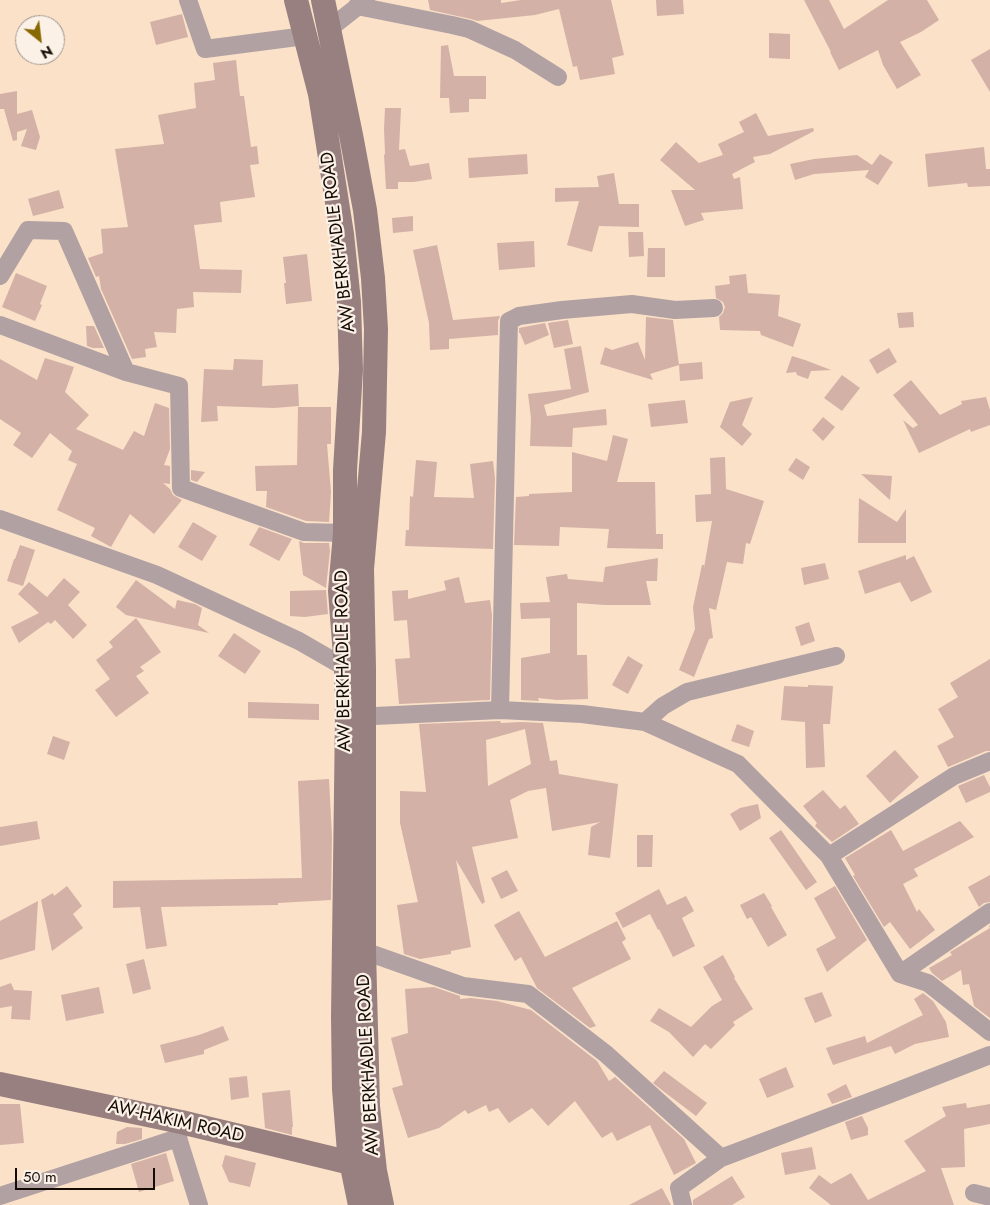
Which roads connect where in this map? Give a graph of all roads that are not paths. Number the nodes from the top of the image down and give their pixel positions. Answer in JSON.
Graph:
{"nodes":[{"id":1,"x":188,"y":0,"type":"edge"},
{"id":2,"x":296,"y":0,"type":"edge"},
{"id":3,"x":323,"y":0,"type":"edge"},
{"id":4,"x":361,"y":3,"type":"edge"},
{"id":5,"x":329,"y":29,"type":"junction"},
{"id":6,"x":305,"y":36,"type":"junction"},
{"id":7,"x":558,"y":77,"type":"dead end"},
{"id":8,"x":0,"y":276,"type":"edge"},
{"id":9,"x":714,"y":308,"type":"dead end"},
{"id":10,"x":0,"y":325,"type":"edge"},
{"id":11,"x":126,"y":372,"type":"junction"},
{"id":12,"x":0,"y":520,"type":"edge"},
{"id":13,"x":345,"y":533,"type":"junction"},
{"id":14,"x":836,"y":656,"type":"dead end"},
{"id":15,"x":355,"y":668,"type":"junction"},
{"id":16,"x":500,"y":710,"type":"junction"},
{"id":17,"x":355,"y":717,"type":"junction"},
{"id":18,"x":645,"y":722,"type":"junction"},
{"id":19,"x":990,"y":761,"type":"edge"},
{"id":20,"x":829,"y":856,"type":"junction"},
{"id":21,"x":990,"y":912,"type":"edge"},
{"id":22,"x":364,"y":951,"type":"junction"},
{"id":23,"x":900,"y":974,"type":"junction"},
{"id":24,"x":990,"y":1032,"type":"edge"},
{"id":25,"x":990,"y":1055,"type":"edge"},
{"id":26,"x":0,"y":1084,"type":"edge"},
{"id":27,"x":180,"y":1130,"type":"junction"},
{"id":28,"x":721,"y":1158,"type":"junction"},
{"id":29,"x":351,"y":1163,"type":"junction"},
{"id":30,"x":375,"y":1171,"type":"junction"},
{"id":31,"x":0,"y":1196,"type":"edge"},
{"id":32,"x":198,"y":1205,"type":"edge"},
{"id":33,"x":360,"y":1205,"type":"edge"},
{"id":34,"x":382,"y":1205,"type":"edge"},
{"id":35,"x":684,"y":1205,"type":"edge"}],
"edges":[{"from":1,"to":6,"type":"street"},
{"from":2,"to":6,"type":"main road","name":"AW BERKHADLE ROAD"},
{"from":3,"to":5,"type":"main road","name":"AW BERKHADLE ROAD"},
{"from":4,"to":5,"type":"street"},
{"from":4,"to":7,"type":"street"},
{"from":5,"to":15,"type":"main road","name":"AW BERKHADLE ROAD"},
{"from":6,"to":13,"type":"main road","name":"AW BERKHADLE ROAD"},
{"from":8,"to":11,"type":"street"},
{"from":9,"to":16,"type":"street"},
{"from":10,"to":11,"type":"street"},
{"from":11,"to":13,"type":"street"},
{"from":12,"to":15,"type":"street"},
{"from":13,"to":15,"type":"main road","name":"AW BERKHADLE ROAD"},
{"from":14,"to":18,"type":"street"},
{"from":15,"to":17,"type":"main road","name":"AW BERKHADLE ROAD"},
{"from":16,"to":17,"type":"street"},
{"from":16,"to":18,"type":"street"},
{"from":17,"to":22,"type":"main road","name":"AW BERKHADLE ROAD"},
{"from":17,"to":29,"type":"main road","name":"AW BERKHADLE ROAD"},
{"from":18,"to":20,"type":"street"},
{"from":19,"to":20,"type":"street"},
{"from":20,"to":23,"type":"street"},
{"from":21,"to":23,"type":"street"},
{"from":22,"to":28,"type":"street"},
{"from":22,"to":30,"type":"main road","name":"AW BERKHADLE ROAD"},
{"from":23,"to":24,"type":"street"},
{"from":25,"to":28,"type":"street"},
{"from":26,"to":27,"type":"main road","name":"AW-HAKIM ROAD"},
{"from":27,"to":29,"type":"main road","name":"AW-HAKIM ROAD"},
{"from":27,"to":31,"type":"street"},
{"from":27,"to":32,"type":"street"},
{"from":28,"to":35,"type":"street"},
{"from":29,"to":30,"type":"main road","name":"AW-HAKIM ROAD"},
{"from":29,"to":33,"type":"main road","name":"AW BERKHADLE ROAD"},
{"from":30,"to":34,"type":"main road","name":"AW BERKHADLE ROAD"}]}
